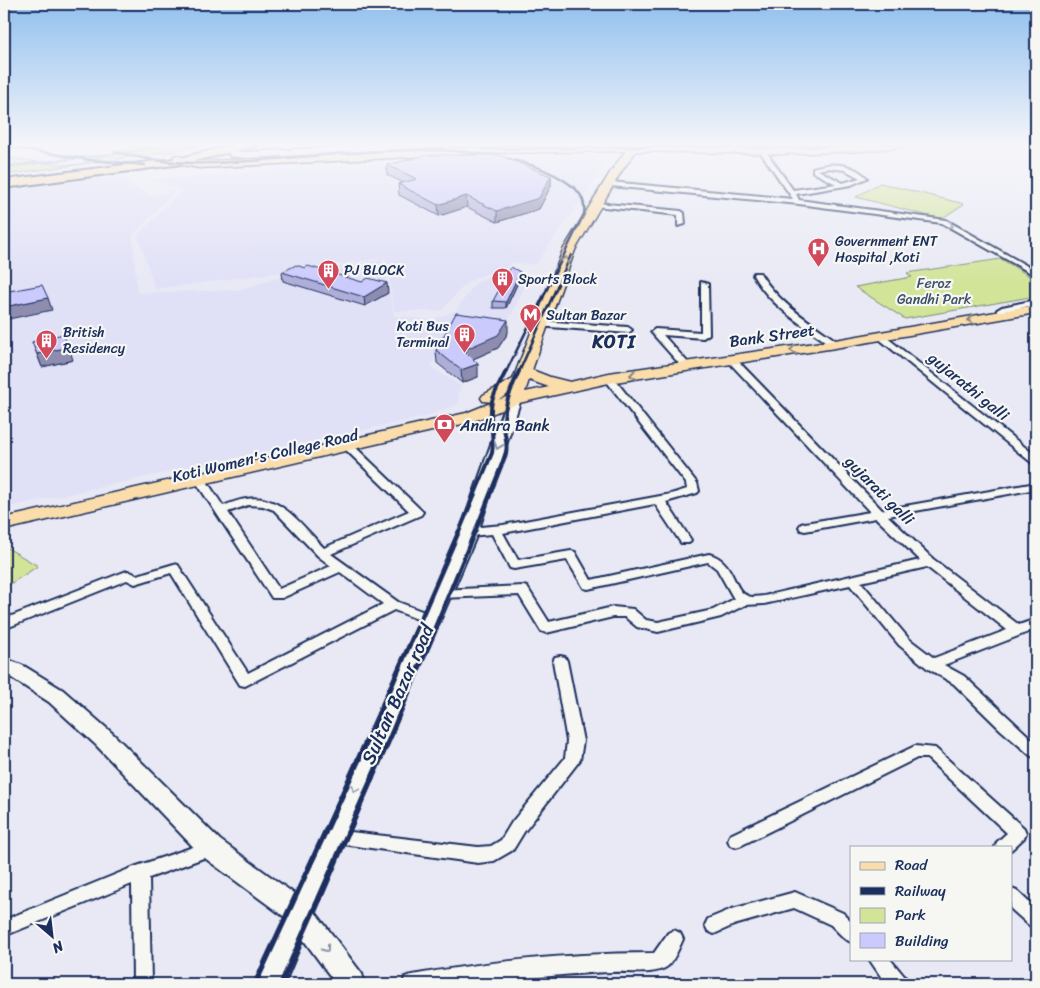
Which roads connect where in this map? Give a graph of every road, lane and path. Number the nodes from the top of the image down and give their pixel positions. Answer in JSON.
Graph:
{"nodes":[{"id":1,"x":606,"y":190,"type":"edge"},
{"id":2,"x":674,"y":190,"type":"edge"},
{"id":3,"x":804,"y":190,"type":"edge"},
{"id":4,"x":792,"y":192,"type":"joint"},
{"id":5,"x":799,"y":202,"type":"junction"},
{"id":6,"x":596,"y":205,"type":"junction"},
{"id":7,"x":680,"y":224,"type":"dead end"},
{"id":8,"x":1036,"y":274,"type":"edge"},
{"id":9,"x":757,"y":275,"type":"dead end"},
{"id":10,"x":704,"y":284,"type":"dead end"},
{"id":11,"x":1036,"y":302,"type":"edge"},
{"id":12,"x":1036,"y":309,"type":"edge"},
{"id":13,"x":1000,"y":316,"type":"junction"},
{"id":14,"x":540,"y":324,"type":"junction"},
{"id":15,"x":628,"y":330,"type":"dead end"},
{"id":16,"x":881,"y":336,"type":"junction"},
{"id":17,"x":835,"y":344,"type":"junction"},
{"id":18,"x":731,"y":359,"type":"junction"},
{"id":19,"x":686,"y":366,"type":"junction"},
{"id":20,"x":609,"y":378,"type":"junction"},
{"id":21,"x":520,"y":384,"type":"junction"},
{"id":22,"x":572,"y":387,"type":"junction"},
{"id":23,"x":347,"y":445,"type":"junction"},
{"id":24,"x":1036,"y":461,"type":"edge"},
{"id":25,"x":200,"y":479,"type":"junction"},
{"id":26,"x":1036,"y":486,"type":"edge"},
{"id":27,"x":658,"y":499,"type":"junction"},
{"id":28,"x":221,"y":510,"type":"junction"},
{"id":29,"x":4,"y":515,"type":"edge"},
{"id":30,"x":880,"y":515,"type":"junction"},
{"id":31,"x":4,"y":524,"type":"edge"},
{"id":32,"x":806,"y":527,"type":"dead end"},
{"id":33,"x":495,"y":529,"type":"junction"},
{"id":34,"x":469,"y":532,"type":"junction"},
{"id":35,"x":685,"y":540,"type":"dead end"},
{"id":36,"x":322,"y":553,"type":"junction"},
{"id":37,"x":929,"y":562,"type":"junction"},
{"id":38,"x":340,"y":567,"type":"junction"},
{"id":39,"x":852,"y":578,"type":"junction"},
{"id":40,"x":441,"y":594,"type":"junction"},
{"id":41,"x":744,"y":600,"type":"junction"},
{"id":42,"x":393,"y":605,"type":"junction"},
{"id":43,"x":430,"y":619,"type":"junction"},
{"id":44,"x":4,"y":624,"type":"edge"},
{"id":45,"x":1036,"y":624,"type":"edge"},
{"id":46,"x":1018,"y":632,"type":"junction"},
{"id":47,"x":560,"y":661,"type":"dead end"},
{"id":48,"x":932,"y":664,"type":"junction"},
{"id":49,"x":4,"y":665,"type":"edge"},
{"id":50,"x":1036,"y":752,"type":"edge"},
{"id":51,"x":334,"y":837,"type":"junction"},
{"id":52,"x":736,"y":840,"type":"dead end"},
{"id":53,"x":1003,"y":846,"type":"edge"},
{"id":54,"x":211,"y":848,"type":"junction"},
{"id":55,"x":140,"y":873,"type":"junction"},
{"id":56,"x":1012,"y":898,"type":"edge"},
{"id":57,"x":300,"y":913,"type":"junction"},
{"id":58,"x":1036,"y":920,"type":"edge"},
{"id":59,"x":714,"y":925,"type":"dead end"},
{"id":60,"x":4,"y":928,"type":"edge"},
{"id":61,"x":850,"y":932,"type":"edge"},
{"id":62,"x":674,"y":939,"type":"dead end"},
{"id":63,"x":879,"y":960,"type":"edge"},
{"id":64,"x":142,"y":984,"type":"edge"},
{"id":65,"x":270,"y":984,"type":"edge"},
{"id":66,"x":352,"y":984,"type":"edge"},
{"id":67,"x":412,"y":984,"type":"edge"},
{"id":68,"x":898,"y":984,"type":"edge"}],
"edges":[{"from":1,"to":6,"type":"main road"},
{"from":2,"to":5,"type":"street"},
{"from":3,"to":4,"type":"street"},
{"from":4,"to":5,"type":"street"},
{"from":5,"to":8,"type":"street","one_way":true},
{"from":6,"to":7,"type":"street"},
{"from":14,"to":6,"type":"main road","one_way":true},
{"from":9,"to":17,"type":"street"},
{"from":10,"to":19,"type":"street"},
{"from":11,"to":13,"type":"street"},
{"from":12,"to":13,"type":"main road","name":"Bank Street"},
{"from":13,"to":16,"type":"main road","name":"Bank Street","one_way":true},
{"from":14,"to":15,"type":"street"},
{"from":14,"to":21,"type":"main road"},
{"from":16,"to":17,"type":"main road","name":"Bank Street"},
{"from":16,"to":24,"type":"street","name":"gujarathi galli"},
{"from":17,"to":18,"type":"main road","name":"Bank Street","one_way":true},
{"from":18,"to":19,"type":"main road","name":"Bank Street"},
{"from":18,"to":30,"type":"street","name":"gujarati galli"},
{"from":19,"to":20,"type":"main road","name":"Bank Street","one_way":true},
{"from":20,"to":22,"type":"main road","name":"Bank Street"},
{"from":20,"to":27,"type":"street"},
{"from":21,"to":22,"type":"main road","name":"Bank Street"},
{"from":21,"to":22,"type":"main road"},
{"from":21,"to":23,"type":"main road","name":"Koti Women's College Road"},
{"from":21,"to":29,"type":"main road","name":"Koti Women's College Road"},
{"from":21,"to":34,"type":"main road","name":"Sultan Bazar road","one_way":true},
{"from":23,"to":25,"type":"main road","name":"Koti Women's College Road"},
{"from":23,"to":36,"type":"street"},
{"from":25,"to":28,"type":"street"},
{"from":25,"to":31,"type":"main road","name":"Koti Women's College Road"},
{"from":26,"to":30,"type":"street"},
{"from":27,"to":33,"type":"street"},
{"from":27,"to":35,"type":"street"},
{"from":28,"to":36,"type":"street"},
{"from":28,"to":38,"type":"street"},
{"from":30,"to":32,"type":"street"},
{"from":30,"to":37,"type":"street","name":"gujarati galli"},
{"from":33,"to":34,"type":"street"},
{"from":33,"to":41,"type":"street"},
{"from":34,"to":40,"type":"main road","name":"Sultan Bazar road"},
{"from":36,"to":38,"type":"street"},
{"from":37,"to":39,"type":"street"},
{"from":37,"to":46,"type":"street","name":"gujarati galli"},
{"from":38,"to":42,"type":"street"},
{"from":39,"to":41,"type":"street"},
{"from":39,"to":48,"type":"street"},
{"from":40,"to":41,"type":"street"},
{"from":40,"to":43,"type":"main road","name":"Sultan Bazar road"},
{"from":42,"to":43,"type":"street"},
{"from":42,"to":44,"type":"street"},
{"from":43,"to":51,"type":"main road","name":"Sultan Bazar road","one_way":true},
{"from":45,"to":46,"type":"street"},
{"from":46,"to":48,"type":"street"},
{"from":47,"to":51,"type":"street"},
{"from":48,"to":50,"type":"street"},
{"from":49,"to":54,"type":"main road"},
{"from":51,"to":57,"type":"main road","name":"Sultan Bazar road"},
{"from":52,"to":53,"type":"street"},
{"from":54,"to":55,"type":"street"},
{"from":54,"to":57,"type":"main road"},
{"from":55,"to":60,"type":"street"},
{"from":55,"to":64,"type":"street"},
{"from":56,"to":58,"type":"street"},
{"from":57,"to":65,"type":"main road","name":"Sultan Bazar road"},
{"from":57,"to":66,"type":"main road","one_way":true},
{"from":59,"to":61,"type":"street"},
{"from":62,"to":67,"type":"street"},
{"from":63,"to":68,"type":"street"}]}
